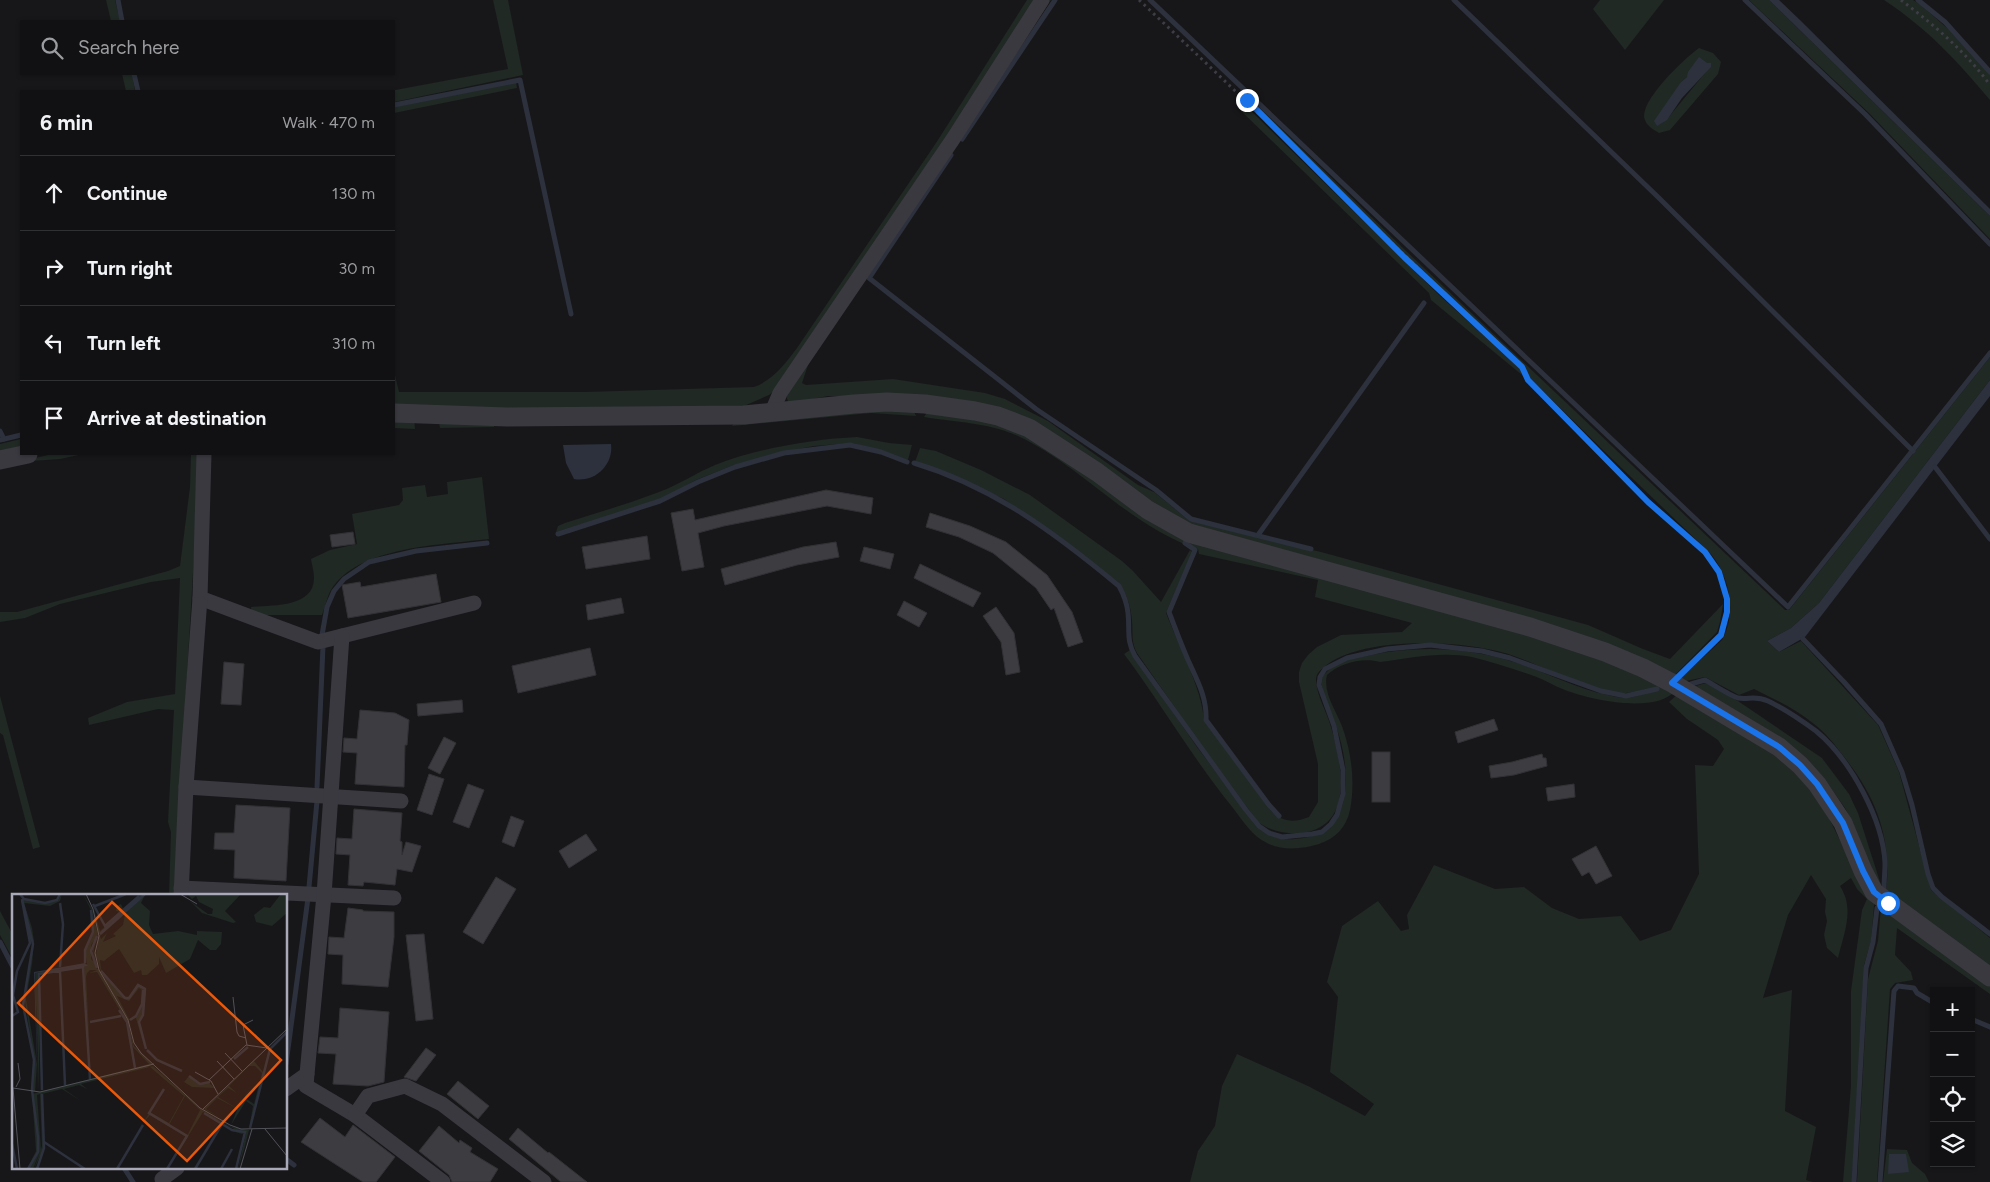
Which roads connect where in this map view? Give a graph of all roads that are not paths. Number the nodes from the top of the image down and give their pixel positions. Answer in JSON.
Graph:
{"nodes":[{"id":1,"x":1042,"y":0,"type":"edge"},
{"id":2,"x":772,"y":412,"type":"junction"},
{"id":3,"x":395,"y":413,"type":"edge"},
{"id":4,"x":23,"y":455,"type":"edge"},
{"id":5,"x":204,"y":455,"type":"edge"},
{"id":6,"x":0,"y":460,"type":"edge"},
{"id":7,"x":200,"y":598,"type":"junction"},
{"id":8,"x":474,"y":603,"type":"dead end"},
{"id":9,"x":342,"y":636,"type":"junction"},
{"id":10,"x":186,"y":787,"type":"junction"},
{"id":11,"x":331,"y":796,"type":"junction"},
{"id":12,"x":401,"y":800,"type":"dead end"},
{"id":13,"x":181,"y":892,"type":"edge"},
{"id":14,"x":276,"y":894,"type":"edge"},
{"id":15,"x":288,"y":894,"type":"edge"},
{"id":16,"x":324,"y":895,"type":"junction"},
{"id":17,"x":394,"y":898,"type":"dead end"},
{"id":18,"x":1990,"y":977,"type":"edge"},
{"id":19,"x":307,"y":1074,"type":"junction"},
{"id":20,"x":288,"y":1088,"type":"edge"},
{"id":21,"x":355,"y":1115,"type":"junction"},
{"id":22,"x":173,"y":1170,"type":"edge"},
{"id":23,"x":162,"y":1176,"type":"edge"},
{"id":24,"x":443,"y":1182,"type":"edge"},
{"id":25,"x":544,"y":1182,"type":"edge"}],
"edges":[{"from":1,"to":2,"type":"street"},
{"from":2,"to":3,"type":"street"},
{"from":2,"to":18,"type":"street"},
{"from":4,"to":6,"type":"street"},
{"from":5,"to":7,"type":"street"},
{"from":7,"to":9,"type":"street"},
{"from":7,"to":10,"type":"street"},
{"from":8,"to":9,"type":"street"},
{"from":9,"to":11,"type":"street"},
{"from":10,"to":11,"type":"street"},
{"from":10,"to":13,"type":"street"},
{"from":11,"to":12,"type":"street"},
{"from":11,"to":16,"type":"street"},
{"from":13,"to":14,"type":"street"},
{"from":15,"to":16,"type":"street"},
{"from":16,"to":17,"type":"street"},
{"from":16,"to":19,"type":"street"},
{"from":19,"to":20,"type":"street"},
{"from":19,"to":21,"type":"street"},
{"from":21,"to":24,"type":"street"},
{"from":21,"to":25,"type":"street"},
{"from":22,"to":23,"type":"street"}]}
